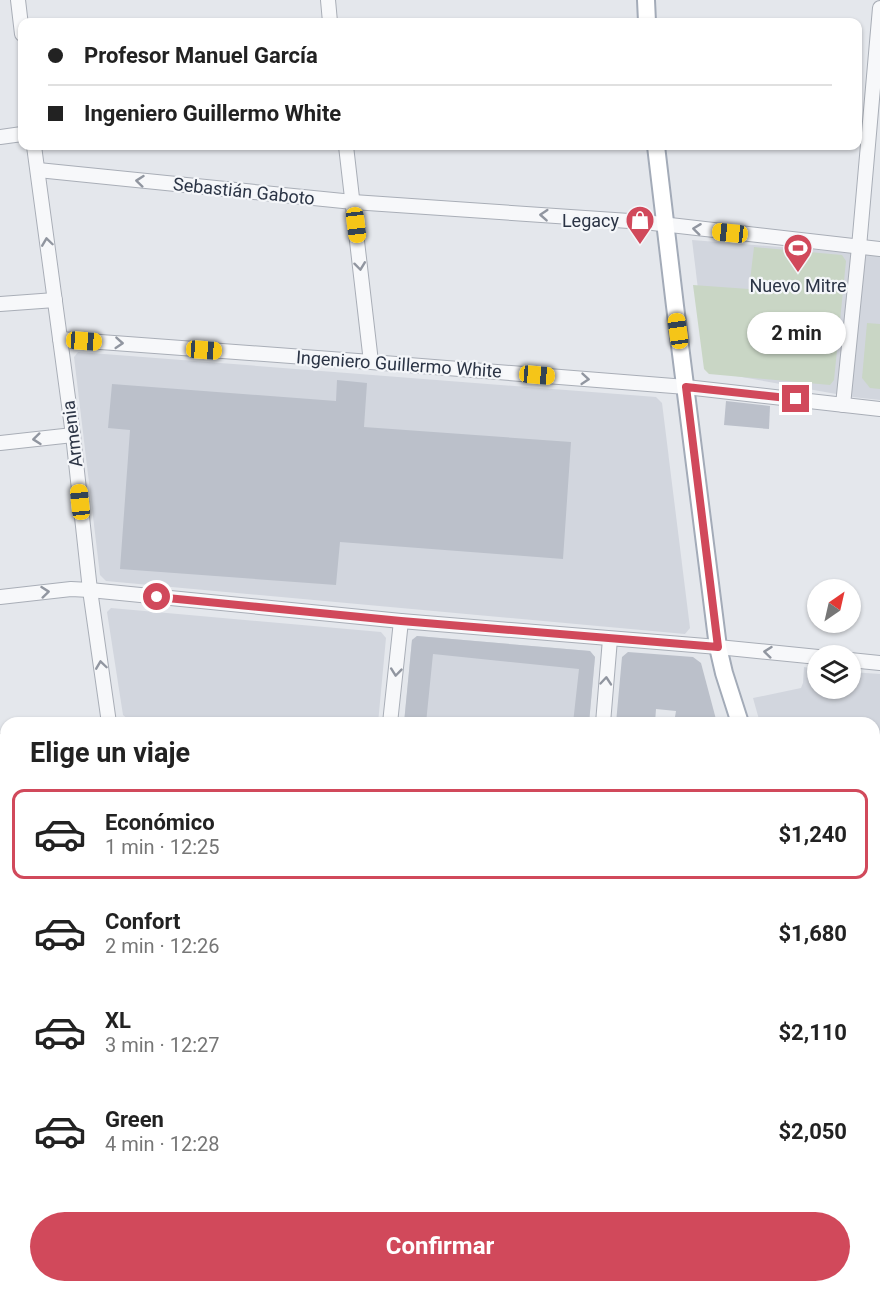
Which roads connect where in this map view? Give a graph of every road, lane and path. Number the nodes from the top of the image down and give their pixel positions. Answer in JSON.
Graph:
{"nodes":[{"id":1,"x":18,"y":0,"type":"edge"},
{"id":2,"x":328,"y":0,"type":"edge"},
{"id":3,"x":646,"y":0,"type":"edge"},
{"id":4,"x":880,"y":8,"type":"edge"},
{"id":5,"x":20,"y":18,"type":"edge"},
{"id":6,"x":330,"y":18,"type":"edge"},
{"id":7,"x":647,"y":18,"type":"edge"},
{"id":8,"x":869,"y":119,"type":"edge"},
{"id":9,"x":18,"y":135,"type":"edge"},
{"id":10,"x":0,"y":137,"type":"edge"},
{"id":11,"x":35,"y":150,"type":"edge"},
{"id":12,"x":346,"y":150,"type":"edge"},
{"id":13,"x":656,"y":150,"type":"edge"},
{"id":14,"x":38,"y":170,"type":"junction"},
{"id":15,"x":353,"y":202,"type":"junction"},
{"id":16,"x":665,"y":225,"type":"junction"},
{"id":17,"x":859,"y":247,"type":"junction"},
{"id":18,"x":880,"y":249,"type":"edge"},
{"id":19,"x":55,"y":300,"type":"junction"},
{"id":20,"x":0,"y":304,"type":"edge"},
{"id":21,"x":60,"y":339,"type":"junction"},
{"id":22,"x":371,"y":362,"type":"junction"},
{"id":23,"x":686,"y":387,"type":"junction"},
{"id":24,"x":843,"y":405,"type":"junction"},
{"id":25,"x":880,"y":409,"type":"edge"},
{"id":26,"x":73,"y":435,"type":"junction"},
{"id":27,"x":0,"y":443,"type":"edge"},
{"id":28,"x":90,"y":590,"type":"junction"},
{"id":29,"x":0,"y":597,"type":"edge"},
{"id":30,"x":401,"y":621,"type":"junction"},
{"id":31,"x":610,"y":639,"type":"junction"},
{"id":32,"x":718,"y":647,"type":"junction"},
{"id":33,"x":807,"y":656,"type":"edge"},
{"id":34,"x":861,"y":661,"type":"edge"},
{"id":35,"x":880,"y":663,"type":"edge"},
{"id":36,"x":108,"y":717,"type":"edge"},
{"id":37,"x":391,"y":717,"type":"edge"},
{"id":38,"x":604,"y":717,"type":"edge"},
{"id":39,"x":738,"y":717,"type":"edge"}],
"edges":[{"from":1,"to":5,"type":"street"},
{"from":2,"to":6,"type":"street"},
{"from":3,"to":7,"type":"main road"},
{"from":4,"to":8,"type":"street"},
{"from":8,"to":17,"type":"street"},
{"from":9,"to":10,"type":"street"},
{"from":11,"to":14,"type":"street","name":"Armenia"},
{"from":12,"to":15,"type":"street"},
{"from":13,"to":16,"type":"main road"},
{"from":15,"to":14,"type":"street","name":"Sebastián Gaboto","one_way":true},
{"from":19,"to":14,"type":"street","name":"Armenia","one_way":true},
{"from":16,"to":15,"type":"street","name":"Sebastián Gaboto","one_way":true},
{"from":15,"to":22,"type":"street","one_way":true},
{"from":17,"to":16,"type":"street","name":"Sebastián Gaboto","one_way":true},
{"from":16,"to":23,"type":"main road"},
{"from":17,"to":18,"type":"street","name":"Sebastián Gaboto"},
{"from":17,"to":24,"type":"street"},
{"from":19,"to":20,"type":"street"},
{"from":19,"to":21,"type":"street","name":"Armenia"},
{"from":21,"to":22,"type":"street","name":"Ingeniero Guillermo White","one_way":true},
{"from":21,"to":26,"type":"street","name":"Armenia"},
{"from":22,"to":23,"type":"street","name":"Ingeniero Guillermo White","one_way":true},
{"from":23,"to":24,"type":"street","name":"Ingeniero Guillermo White"},
{"from":23,"to":32,"type":"main road"},
{"from":24,"to":25,"type":"street","name":"Ingeniero Guillermo White"},
{"from":26,"to":27,"type":"street","one_way":true},
{"from":26,"to":28,"type":"street","name":"Armenia"},
{"from":29,"to":28,"type":"street","one_way":true},
{"from":28,"to":30,"type":"street"},
{"from":36,"to":28,"type":"street","name":"Armenia","one_way":true},
{"from":30,"to":31,"type":"street"},
{"from":30,"to":37,"type":"street","one_way":true},
{"from":31,"to":32,"type":"street"},
{"from":38,"to":31,"type":"street","one_way":true},
{"from":33,"to":32,"type":"street","one_way":true},
{"from":32,"to":39,"type":"main road"},
{"from":34,"to":35,"type":"street"}]}
